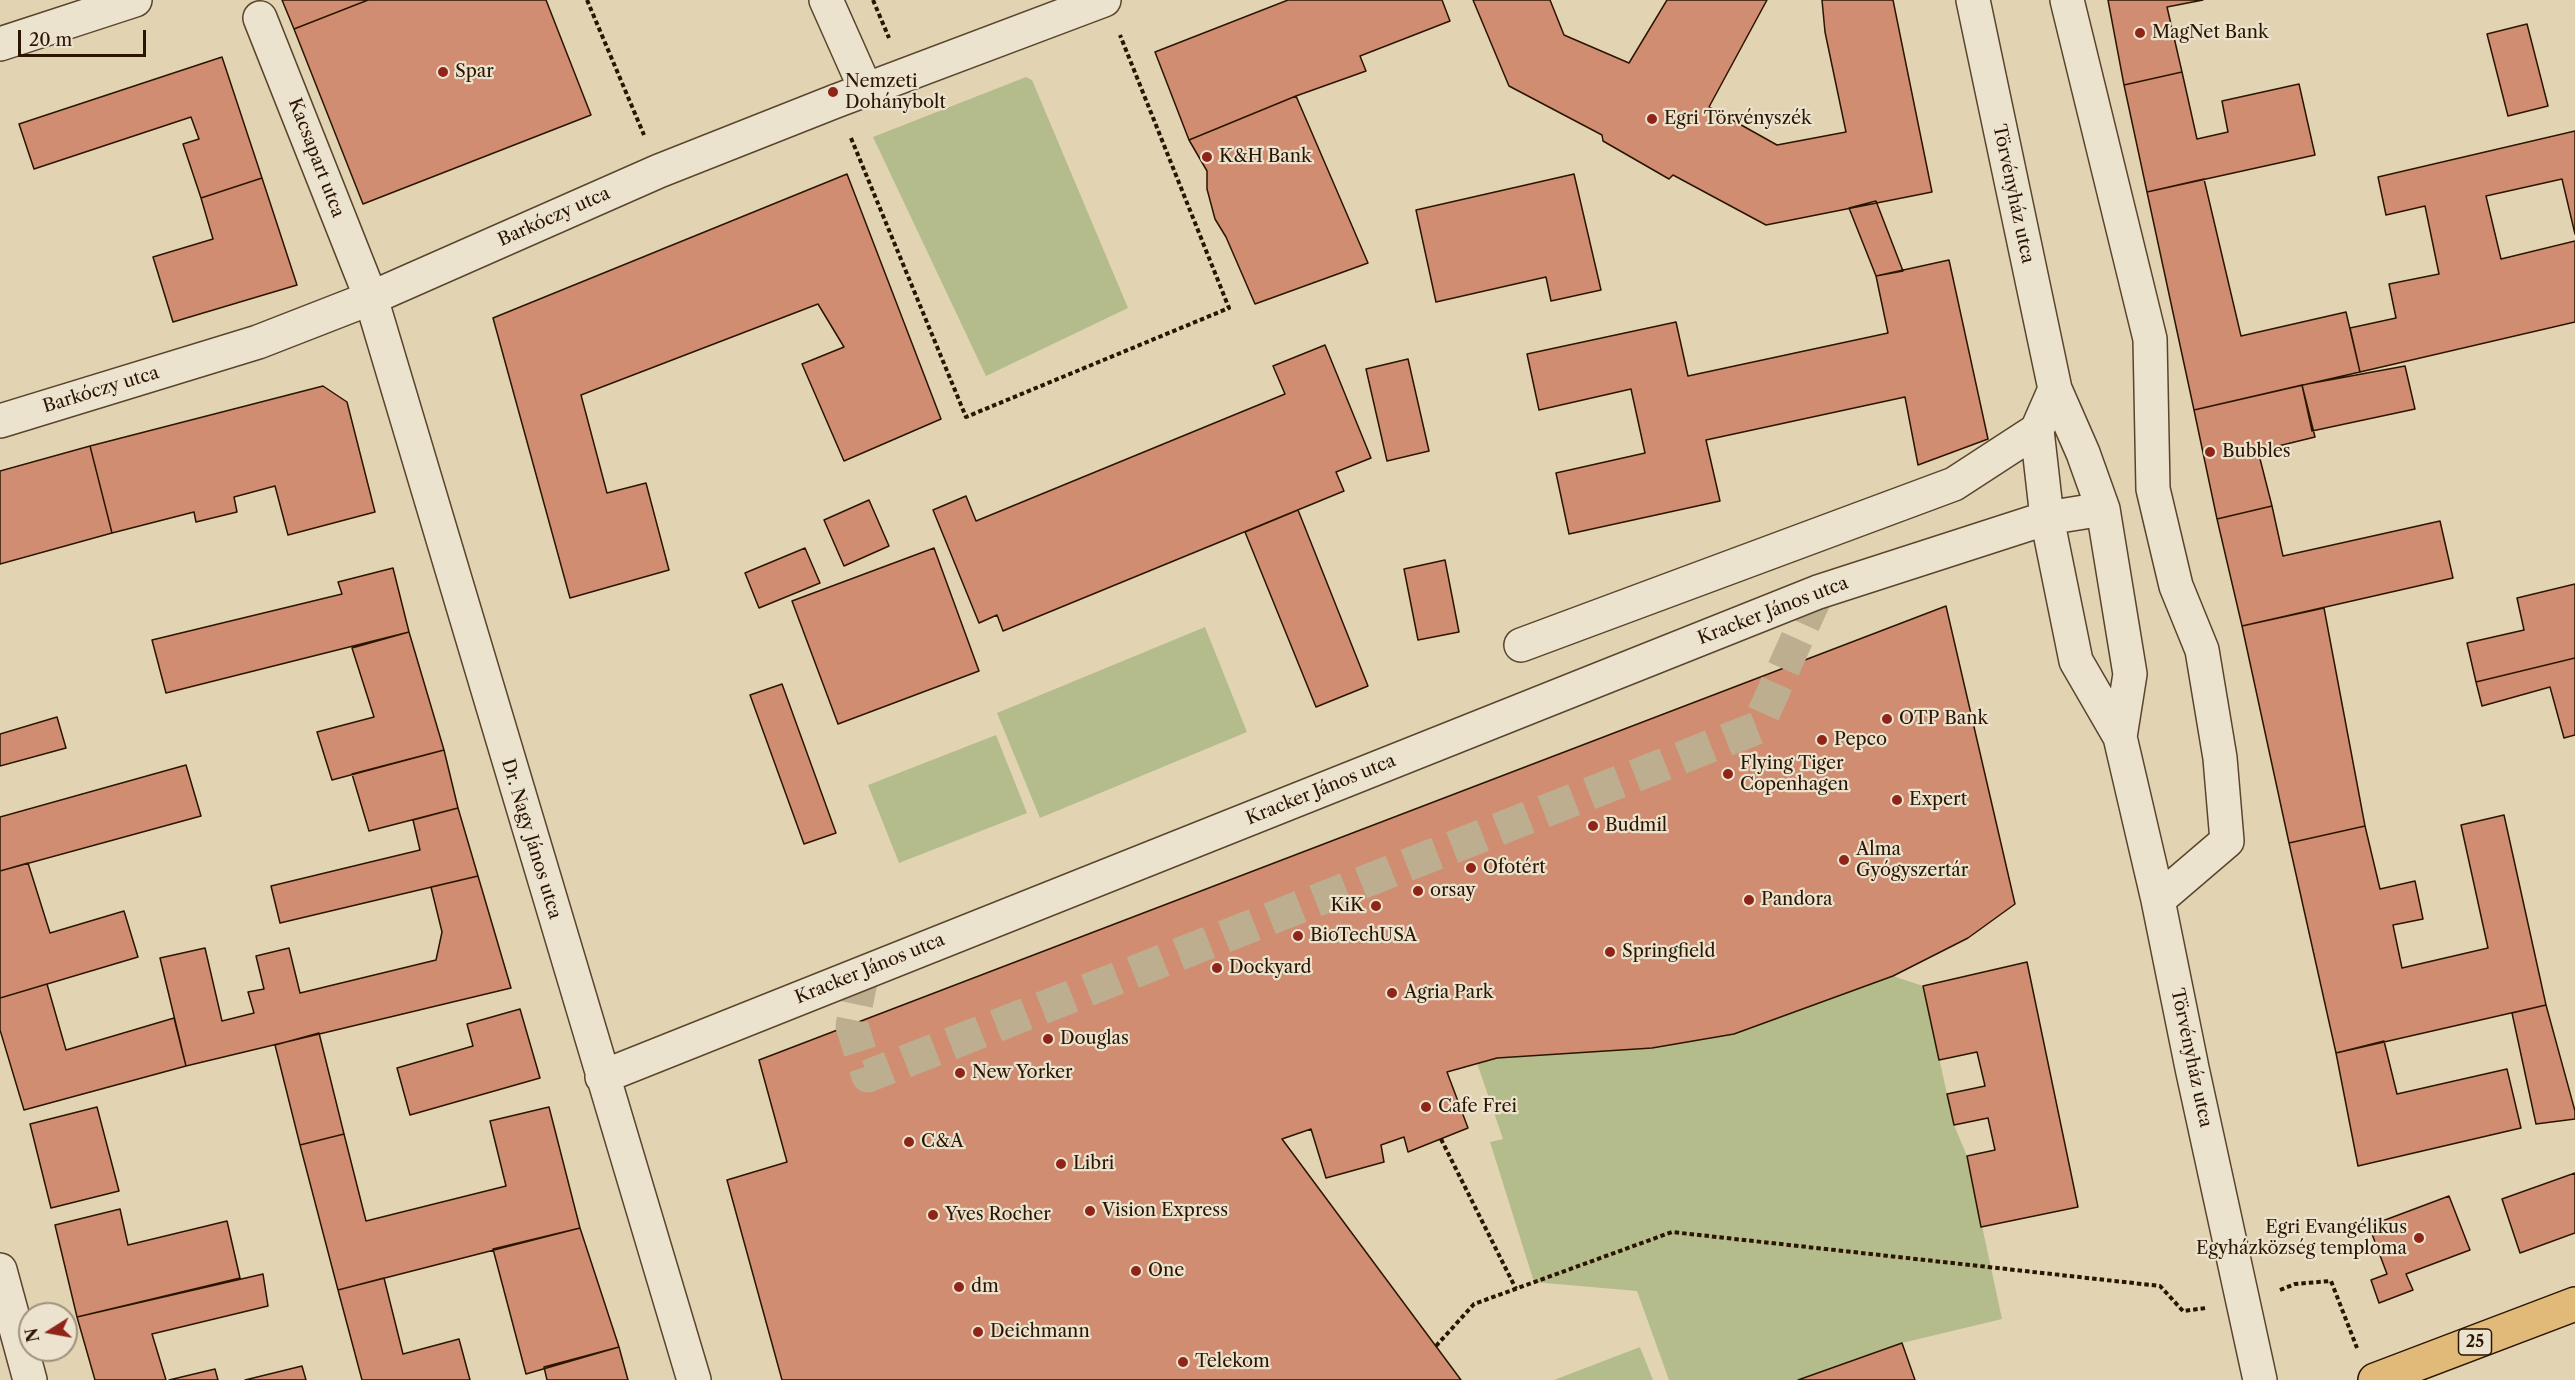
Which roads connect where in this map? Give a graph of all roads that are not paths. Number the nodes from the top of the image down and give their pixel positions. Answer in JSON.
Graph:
{"nodes":[{"id":1,"x":135,"y":0,"type":"edge"},
{"id":2,"x":825,"y":0,"type":"edge"},
{"id":3,"x":1104,"y":0,"type":"edge"},
{"id":4,"x":1973,"y":0,"type":"edge"},
{"id":5,"x":2067,"y":0,"type":"edge"},
{"id":6,"x":260,"y":18,"type":"dead end"},
{"id":7,"x":0,"y":44,"type":"edge"},
{"id":8,"x":866,"y":90,"type":"junction"},
{"id":9,"x":371,"y":298,"type":"junction"},
{"id":10,"x":2055,"y":389,"type":"junction"},
{"id":11,"x":0,"y":421,"type":"edge"},
{"id":12,"x":2037,"y":430,"type":"junction"},
{"id":13,"x":2103,"y":509,"type":"junction"},
{"id":14,"x":2047,"y":518,"type":"junction"},
{"id":15,"x":1521,"y":645,"type":"dead end"},
{"id":16,"x":2120,"y":737,"type":"junction"},
{"id":17,"x":2158,"y":900,"type":"junction"},
{"id":18,"x":602,"y":1077,"type":"junction"},
{"id":19,"x":0,"y":1270,"type":"edge"},
{"id":20,"x":2575,"y":1304,"type":"edge"},
{"id":21,"x":2368,"y":1369,"type":"edge"},
{"id":22,"x":30,"y":1380,"type":"edge"},
{"id":23,"x":694,"y":1380,"type":"edge"},
{"id":24,"x":2260,"y":1380,"type":"edge"}],
"edges":[{"from":1,"to":7,"type":"street"},
{"from":2,"to":8,"type":"street"},
{"from":3,"to":8,"type":"street","name":"Barkóczy utca"},
{"from":4,"to":10,"type":"street","name":"Törvényház utca"},
{"from":5,"to":17,"type":"street"},
{"from":6,"to":9,"type":"street","name":"Kacsapart utca"},
{"from":8,"to":9,"type":"street","name":"Barkóczy utca"},
{"from":9,"to":11,"type":"street","name":"Barkóczy utca"},
{"from":9,"to":18,"type":"street","name":"Dr. Nagy János utca"},
{"from":10,"to":12,"type":"street"},
{"from":10,"to":13,"type":"street","name":"Törvényház utca"},
{"from":12,"to":14,"type":"street","name":"Törvényház utca"},
{"from":12,"to":15,"type":"street"},
{"from":13,"to":14,"type":"street","name":"Kracker János utca"},
{"from":13,"to":16,"type":"street","name":"Törvényház utca"},
{"from":14,"to":16,"type":"street","name":"Törvényház utca"},
{"from":14,"to":18,"type":"street","name":"Kracker János utca"},
{"from":16,"to":17,"type":"street","name":"Törvényház utca"},
{"from":17,"to":24,"type":"street","name":"Törvényház utca"},
{"from":18,"to":23,"type":"street","name":"Dr. Nagy János utca"},
{"from":19,"to":22,"type":"street"},
{"from":20,"to":21,"type":"main road","number":"25"}]}
